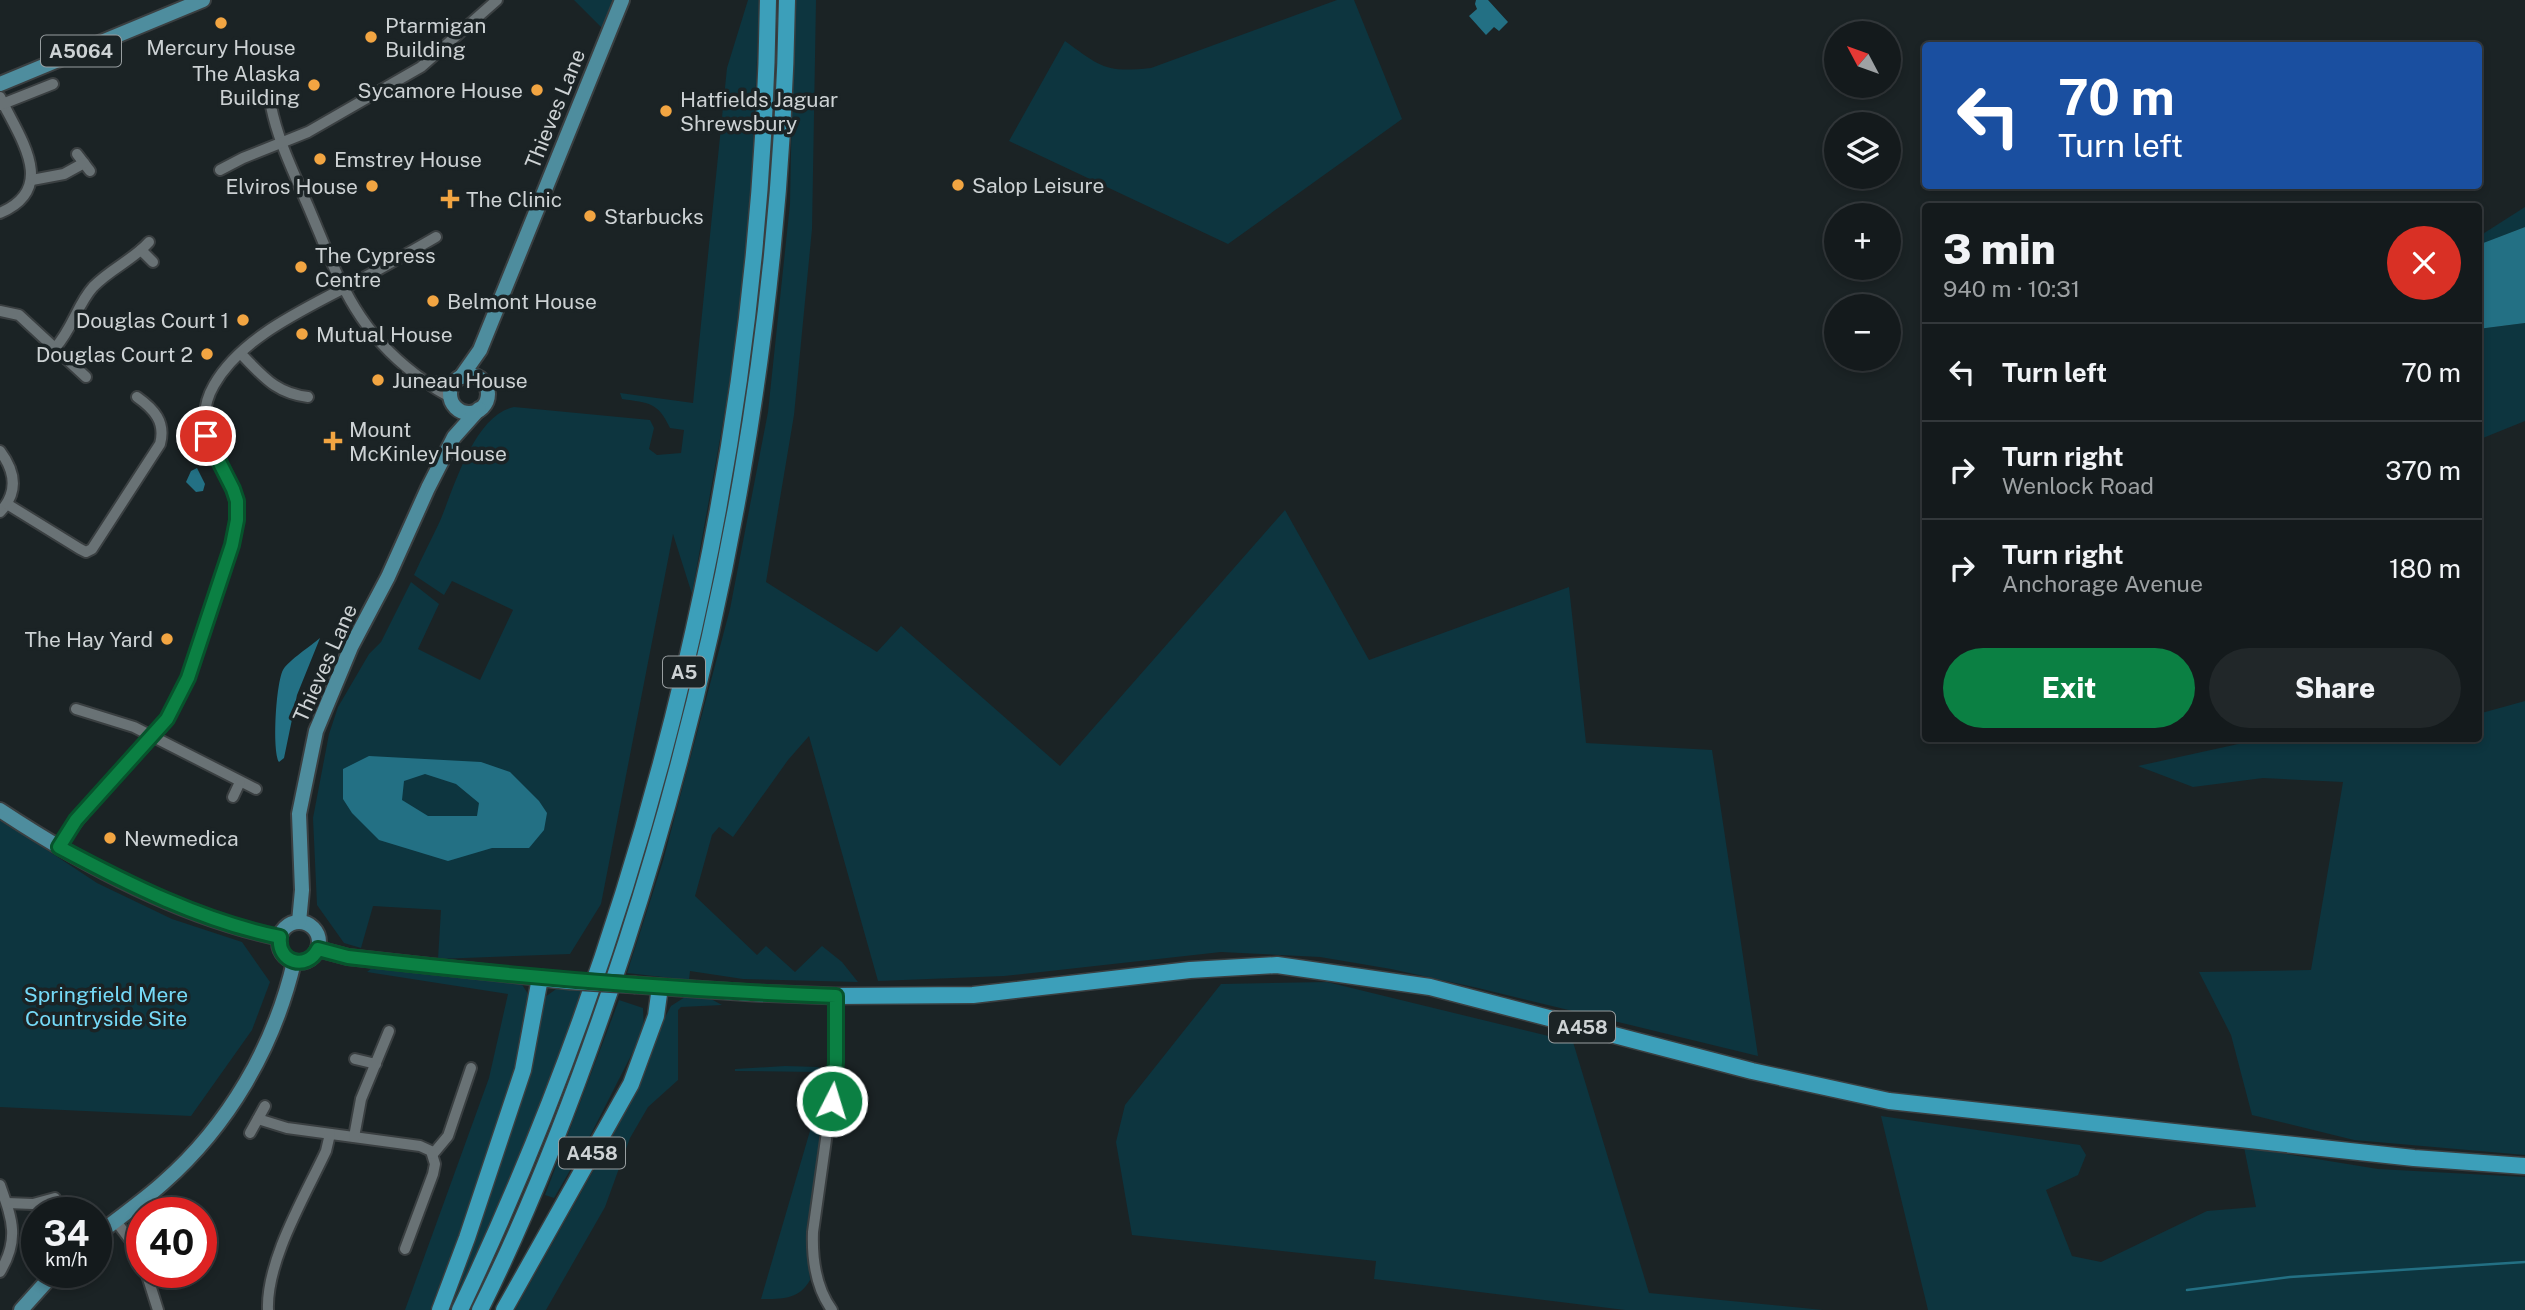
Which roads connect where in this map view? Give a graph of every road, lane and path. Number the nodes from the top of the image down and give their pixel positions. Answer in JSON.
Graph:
{"nodes":[{"id":1,"x":203,"y":0,"type":"edge"},
{"id":2,"x":496,"y":0,"type":"edge"},
{"id":3,"x":622,"y":0,"type":"edge"},
{"id":4,"x":768,"y":0,"type":"edge"},
{"id":5,"x":787,"y":0,"type":"edge"},
{"id":6,"x":0,"y":84,"type":"edge"},
{"id":7,"x":47,"y":89,"type":"dead end"},
{"id":8,"x":1,"y":102,"type":"edge"},
{"id":9,"x":271,"y":106,"type":"dead end"},
{"id":10,"x":281,"y":143,"type":"junction"},
{"id":11,"x":83,"y":163,"type":"dead end"},
{"id":12,"x":220,"y":170,"type":"dead end"},
{"id":13,"x":32,"y":180,"type":"junction"},
{"id":14,"x":0,"y":214,"type":"edge"},
{"id":15,"x":436,"y":237,"type":"dead end"},
{"id":16,"x":153,"y":262,"type":"dead end"},
{"id":17,"x":343,"y":289,"type":"junction"},
{"id":18,"x":0,"y":311,"type":"edge"},
{"id":19,"x":55,"y":348,"type":"junction"},
{"id":20,"x":480,"y":350,"type":"junction"},
{"id":21,"x":241,"y":354,"type":"junction"},
{"id":22,"x":86,"y":377,"type":"dead end"},
{"id":23,"x":482,"y":381,"type":"junction"},
{"id":24,"x":455,"y":392,"type":"junction"},
{"id":25,"x":308,"y":397,"type":"dead end"},
{"id":26,"x":140,"y":404,"type":"dead end"},
{"id":27,"x":480,"y":409,"type":"junction"},
{"id":28,"x":454,"y":437,"type":"junction"},
{"id":29,"x":0,"y":451,"type":"edge"},
{"id":30,"x":4,"y":508,"type":"edge"},
{"id":31,"x":76,"y":709,"type":"dead end"},
{"id":32,"x":153,"y":736,"type":"junction"},
{"id":33,"x":240,"y":782,"type":"junction"},
{"id":34,"x":256,"y":789,"type":"dead end"},
{"id":35,"x":233,"y":797,"type":"dead end"},
{"id":36,"x":0,"y":810,"type":"edge"},
{"id":37,"x":59,"y":847,"type":"junction"},
{"id":38,"x":299,"y":922,"type":"junction"},
{"id":39,"x":280,"y":937,"type":"junction"},
{"id":40,"x":318,"y":949,"type":"junction"},
{"id":41,"x":294,"y":962,"type":"junction"},
{"id":42,"x":540,"y":978,"type":"junction"},
{"id":43,"x":660,"y":987,"type":"junction"},
{"id":44,"x":836,"y":996,"type":"junction"},
{"id":45,"x":389,"y":1031,"type":"dead end"},
{"id":46,"x":355,"y":1059,"type":"dead end"},
{"id":47,"x":376,"y":1064,"type":"junction"},
{"id":48,"x":471,"y":1068,"type":"dead end"},
{"id":49,"x":265,"y":1106,"type":"dead end"},
{"id":50,"x":258,"y":1119,"type":"junction"},
{"id":51,"x":250,"y":1133,"type":"dead end"},
{"id":52,"x":330,"y":1134,"type":"junction"},
{"id":53,"x":354,"y":1137,"type":"junction"},
{"id":54,"x":433,"y":1154,"type":"junction"},
{"id":55,"x":2525,"y":1166,"type":"edge"},
{"id":56,"x":3,"y":1195,"type":"edge"},
{"id":57,"x":21,"y":1200,"type":"edge"},
{"id":58,"x":115,"y":1220,"type":"junction"},
{"id":59,"x":112,"y":1223,"type":"edge"},
{"id":60,"x":126,"y":1234,"type":"edge"},
{"id":61,"x":403,"y":1242,"type":"dead end"},
{"id":62,"x":0,"y":1272,"type":"edge"},
{"id":63,"x":40,"y":1288,"type":"edge"},
{"id":64,"x":151,"y":1288,"type":"edge"},
{"id":65,"x":20,"y":1310,"type":"edge"},
{"id":66,"x":158,"y":1310,"type":"edge"},
{"id":67,"x":268,"y":1310,"type":"edge"},
{"id":68,"x":440,"y":1310,"type":"edge"},
{"id":69,"x":460,"y":1310,"type":"edge"},
{"id":70,"x":480,"y":1310,"type":"edge"},
{"id":71,"x":504,"y":1310,"type":"edge"},
{"id":72,"x":832,"y":1310,"type":"edge"}],
"edges":[{"from":1,"to":6,"type":"main road","number":"A5064"},
{"from":2,"to":10,"type":"street"},
{"from":3,"to":20,"type":"main road","name":"Thieves Lane"},
{"from":4,"to":69,"type":"highway","number":"A5"},
{"from":5,"to":70,"type":"highway","number":"A5"},
{"from":7,"to":8,"type":"street"},
{"from":8,"to":13,"type":"street"},
{"from":9,"to":10,"type":"street"},
{"from":10,"to":12,"type":"street"},
{"from":10,"to":17,"type":"street"},
{"from":11,"to":13,"type":"street"},
{"from":13,"to":14,"type":"street"},
{"from":15,"to":17,"type":"street"},
{"from":16,"to":19,"type":"street"},
{"from":17,"to":21,"type":"street"},
{"from":17,"to":24,"type":"street"},
{"from":18,"to":19,"type":"street"},
{"from":19,"to":22,"type":"street"},
{"from":20,"to":23,"type":"main road"},
{"from":20,"to":24,"type":"main road"},
{"from":21,"to":25,"type":"street"},
{"from":21,"to":32,"type":"street"},
{"from":23,"to":24,"type":"main road"},
{"from":23,"to":27,"type":"main road"},
{"from":24,"to":27,"type":"main road"},
{"from":24,"to":28,"type":"main road"},
{"from":26,"to":30,"type":"street"},
{"from":27,"to":28,"type":"main road"},
{"from":28,"to":38,"type":"main road","name":"Thieves Lane"},
{"from":29,"to":30,"type":"street"},
{"from":31,"to":32,"type":"street"},
{"from":32,"to":33,"type":"street"},
{"from":32,"to":37,"type":"street"},
{"from":33,"to":34,"type":"street"},
{"from":33,"to":35,"type":"street"},
{"from":36,"to":37,"type":"main road"},
{"from":37,"to":39,"type":"main road"},
{"from":38,"to":39,"type":"main road"},
{"from":38,"to":40,"type":"main road"},
{"from":39,"to":41,"type":"main road"},
{"from":40,"to":41,"type":"main road"},
{"from":40,"to":42,"type":"main road","number":"A458"},
{"from":41,"to":58,"type":"main road"},
{"from":42,"to":43,"type":"highway","number":"A458","bridge":true},
{"from":42,"to":68,"type":"highway"},
{"from":43,"to":44,"type":"highway","number":"A458"},
{"from":43,"to":71,"type":"highway","number":"A458"},
{"from":44,"to":55,"type":"highway","number":"A458"},
{"from":44,"to":72,"type":"street"},
{"from":45,"to":47,"type":"street"},
{"from":46,"to":47,"type":"street"},
{"from":47,"to":53,"type":"street"},
{"from":48,"to":54,"type":"street"},
{"from":49,"to":50,"type":"street"},
{"from":50,"to":51,"type":"street"},
{"from":50,"to":52,"type":"street"},
{"from":52,"to":53,"type":"street"},
{"from":52,"to":67,"type":"street"},
{"from":53,"to":54,"type":"street"},
{"from":54,"to":61,"type":"street"},
{"from":56,"to":57,"type":"street"},
{"from":56,"to":62,"type":"street"},
{"from":58,"to":59,"type":"main road"},
{"from":58,"to":60,"type":"street"},
{"from":63,"to":65,"type":"main road"},
{"from":64,"to":66,"type":"street"}]}
